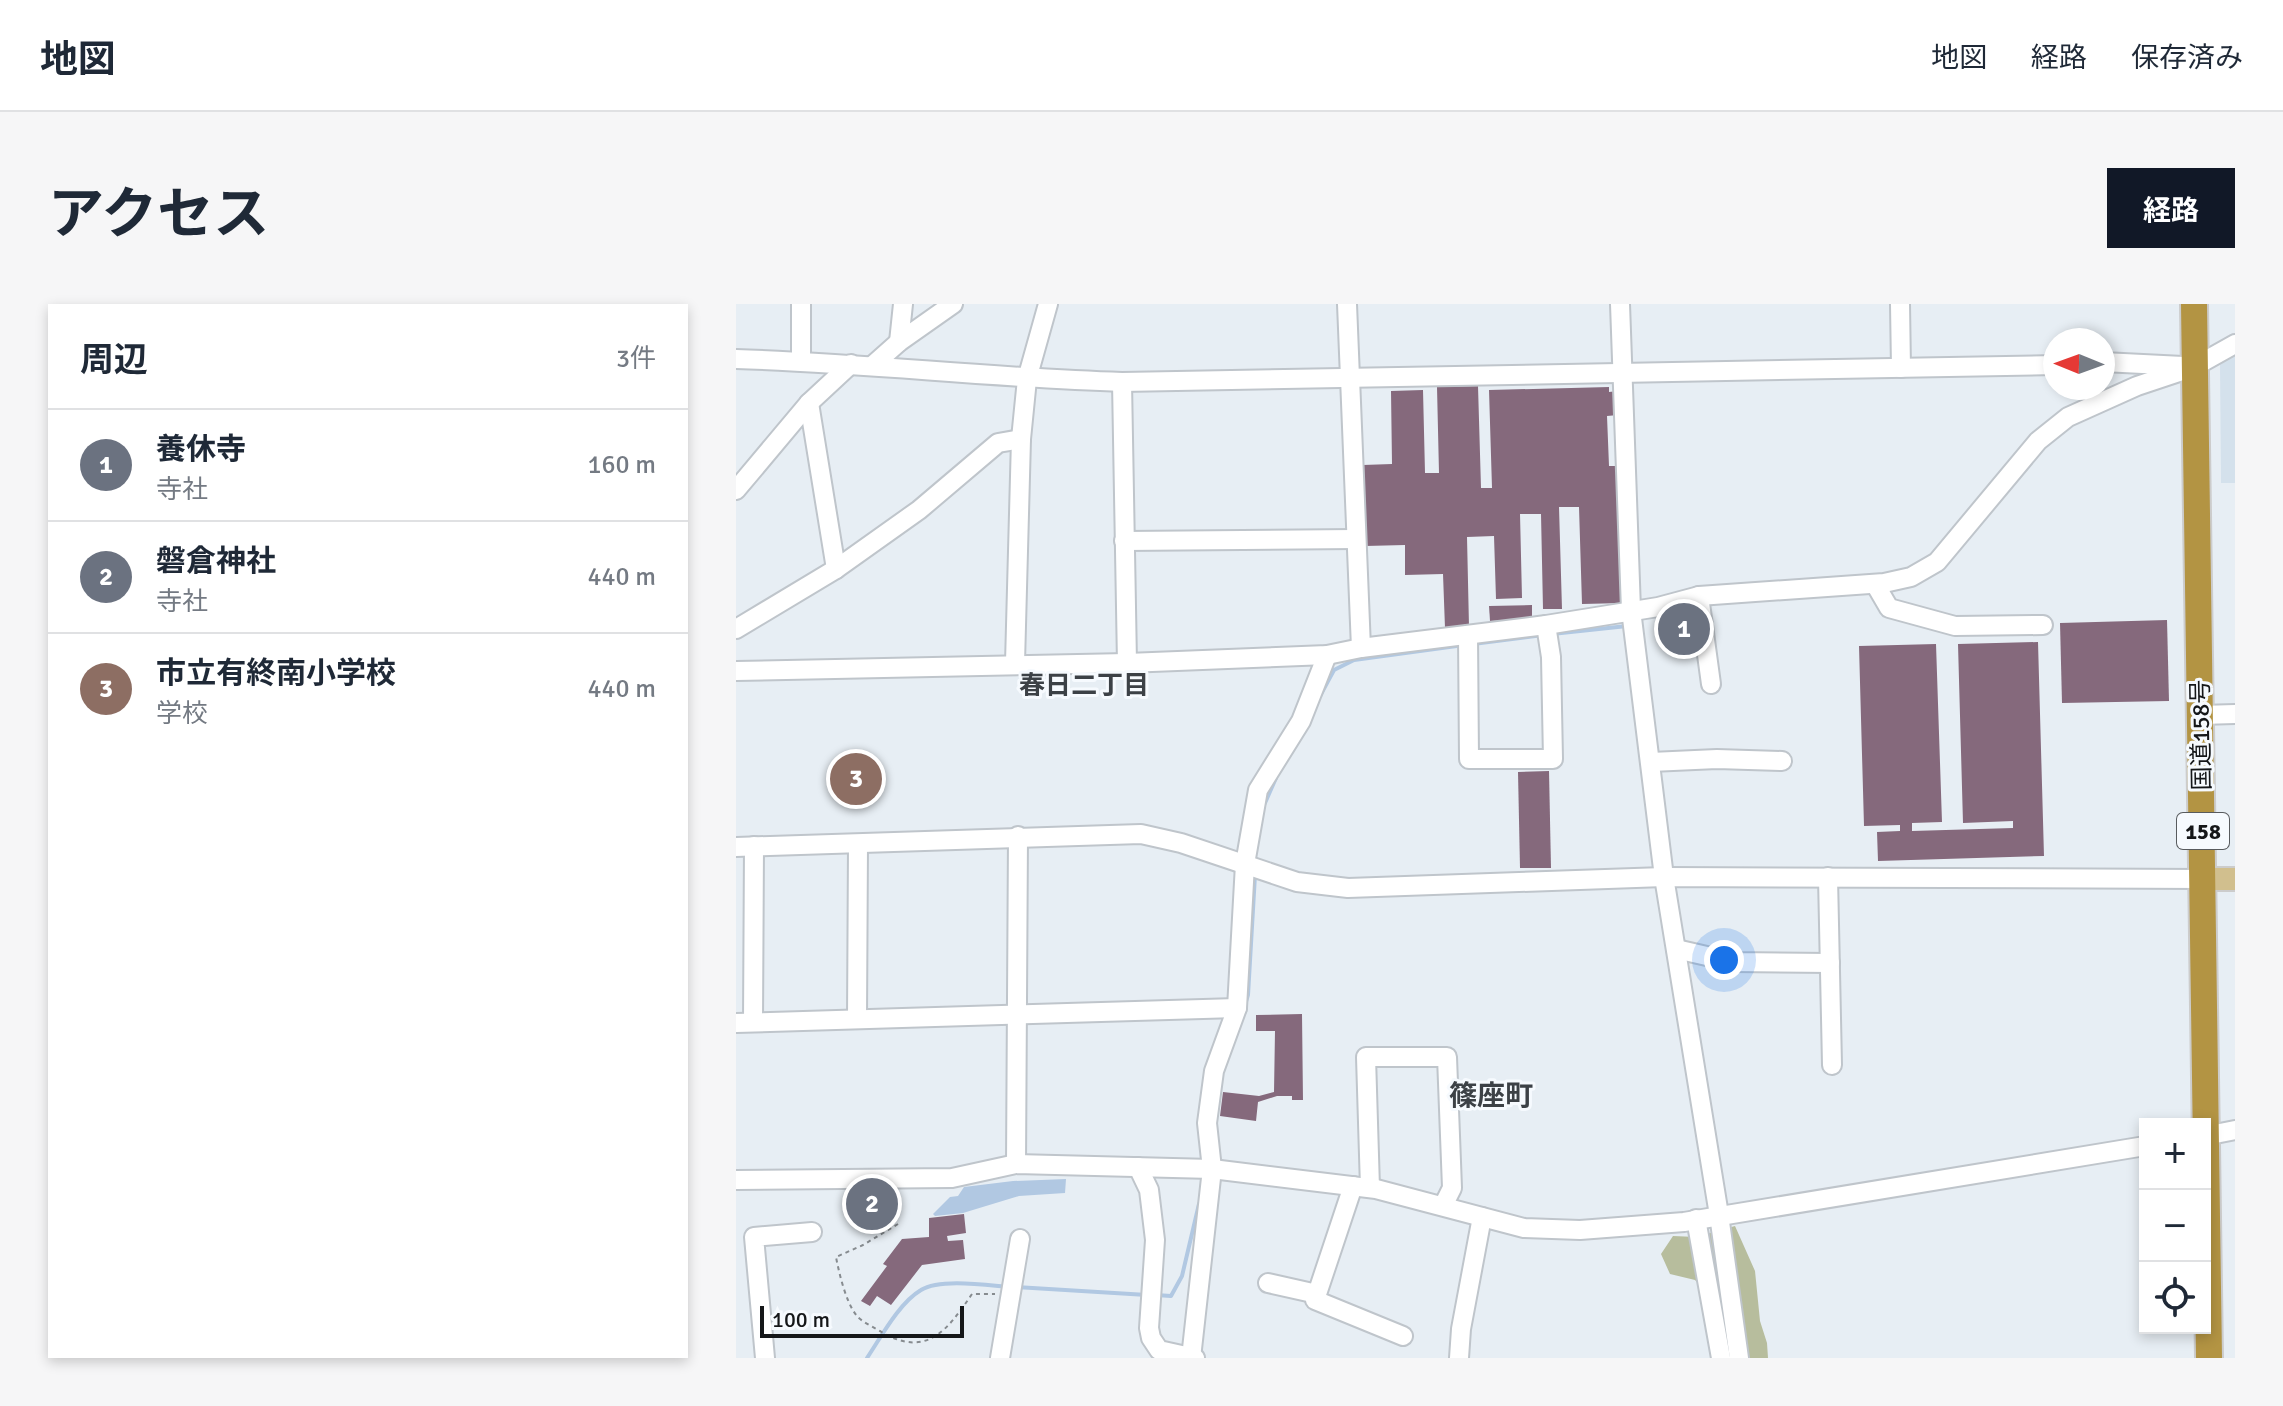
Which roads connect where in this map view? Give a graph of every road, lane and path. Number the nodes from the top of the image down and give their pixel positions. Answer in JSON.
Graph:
{"nodes":[{"id":1,"x":801,"y":304,"type":"edge"},
{"id":2,"x":903,"y":304,"type":"edge"},
{"id":3,"x":953,"y":304,"type":"edge"},
{"id":4,"x":1048,"y":304,"type":"edge"},
{"id":5,"x":1347,"y":304,"type":"edge"},
{"id":6,"x":1620,"y":304,"type":"edge"},
{"id":7,"x":1900,"y":304,"type":"edge"},
{"id":8,"x":2194,"y":304,"type":"edge"},
{"id":9,"x":899,"y":342,"type":"junction"},
{"id":10,"x":2235,"y":344,"type":"edge"},
{"id":11,"x":736,"y":359,"type":"edge"},
{"id":12,"x":801,"y":361,"type":"junction"},
{"id":13,"x":2115,"y":363,"type":"edge"},
{"id":14,"x":851,"y":364,"type":"junction"},
{"id":15,"x":2043,"y":365,"type":"edge"},
{"id":16,"x":872,"y":366,"type":"junction"},
{"id":17,"x":2194,"y":367,"type":"junction"},
{"id":18,"x":1901,"y":368,"type":"junction"},
{"id":19,"x":1622,"y":372,"type":"junction"},
{"id":20,"x":1348,"y":376,"type":"junction"},
{"id":21,"x":1027,"y":379,"type":"junction"},
{"id":22,"x":1122,"y":382,"type":"junction"},
{"id":23,"x":809,"y":403,"type":"junction"},
{"id":24,"x":1021,"y":439,"type":"junction"},
{"id":25,"x":736,"y":490,"type":"edge"},
{"id":26,"x":1356,"y":539,"type":"junction"},
{"id":27,"x":1124,"y":541,"type":"junction"},
{"id":28,"x":836,"y":569,"type":"junction"},
{"id":29,"x":1875,"y":584,"type":"junction"},
{"id":30,"x":1699,"y":596,"type":"junction"},
{"id":31,"x":1631,"y":610,"type":"junction"},
{"id":32,"x":1546,"y":625,"type":"junction"},
{"id":33,"x":2043,"y":625,"type":"dead end"},
{"id":34,"x":736,"y":629,"type":"edge"},
{"id":35,"x":1468,"y":635,"type":"junction"},
{"id":36,"x":1361,"y":648,"type":"junction"},
{"id":37,"x":1327,"y":655,"type":"junction"},
{"id":38,"x":1015,"y":663,"type":"junction"},
{"id":39,"x":1127,"y":663,"type":"junction"},
{"id":40,"x":736,"y":671,"type":"edge"},
{"id":41,"x":1711,"y":684,"type":"dead end"},
{"id":42,"x":2235,"y":714,"type":"edge"},
{"id":43,"x":2201,"y":715,"type":"junction"},
{"id":44,"x":1782,"y":761,"type":"dead end"},
{"id":45,"x":1651,"y":762,"type":"junction"},
{"id":46,"x":1018,"y":836,"type":"junction"},
{"id":47,"x":858,"y":845,"type":"junction"},
{"id":48,"x":745,"y":846,"type":"edge"},
{"id":49,"x":1245,"y":864,"type":"junction"},
{"id":50,"x":1664,"y":877,"type":"junction"},
{"id":51,"x":1828,"y":877,"type":"junction"},
{"id":52,"x":2204,"y":879,"type":"junction"},
{"id":53,"x":2235,"y":879,"type":"edge"},
{"id":54,"x":1676,"y":949,"type":"junction"},
{"id":55,"x":1830,"y":963,"type":"junction"},
{"id":56,"x":1237,"y":1008,"type":"junction"},
{"id":57,"x":1017,"y":1015,"type":"junction"},
{"id":58,"x":857,"y":1019,"type":"junction"},
{"id":59,"x":745,"y":1023,"type":"edge"},
{"id":60,"x":1832,"y":1065,"type":"dead end"},
{"id":61,"x":2206,"y":1118,"type":"edge"},
{"id":62,"x":2235,"y":1130,"type":"edge"},
{"id":63,"x":2211,"y":1135,"type":"edge"},
{"id":64,"x":2139,"y":1147,"type":"edge"},
{"id":65,"x":1016,"y":1164,"type":"junction"},
{"id":66,"x":1138,"y":1167,"type":"junction"},
{"id":67,"x":1212,"y":1169,"type":"junction"},
{"id":68,"x":736,"y":1180,"type":"edge"},
{"id":69,"x":1362,"y":1187,"type":"junction"},
{"id":70,"x":2207,"y":1190,"type":"edge"},
{"id":71,"x":1443,"y":1206,"type":"junction"},
{"id":72,"x":1719,"y":1215,"type":"junction"},
{"id":73,"x":1482,"y":1217,"type":"junction"},
{"id":74,"x":1696,"y":1219,"type":"junction"},
{"id":75,"x":898,"y":1224,"type":"dead end"},
{"id":76,"x":812,"y":1232,"type":"dead end"},
{"id":77,"x":745,"y":1238,"type":"edge"},
{"id":78,"x":1020,"y":1239,"type":"dead end"},
{"id":79,"x":1268,"y":1283,"type":"dead end"},
{"id":80,"x":1010,"y":1294,"type":"junction"},
{"id":81,"x":1317,"y":1294,"type":"junction"},
{"id":82,"x":1403,"y":1336,"type":"dead end"},
{"id":83,"x":765,"y":1358,"type":"edge"},
{"id":84,"x":1000,"y":1358,"type":"edge"},
{"id":85,"x":1192,"y":1358,"type":"edge"},
{"id":86,"x":1459,"y":1358,"type":"edge"},
{"id":87,"x":1721,"y":1358,"type":"edge"},
{"id":88,"x":1739,"y":1358,"type":"edge"},
{"id":89,"x":2209,"y":1358,"type":"edge"}],
"edges":[{"from":1,"to":12,"type":"street"},
{"from":2,"to":9,"type":"street"},
{"from":3,"to":9,"type":"street"},
{"from":4,"to":21,"type":"street"},
{"from":5,"to":20,"type":"street"},
{"from":6,"to":19,"type":"street"},
{"from":7,"to":18,"type":"street"},
{"from":8,"to":17,"type":"highway","name":"国道158号","number":"158"},
{"from":9,"to":16,"type":"street"},
{"from":10,"to":17,"type":"street"},
{"from":11,"to":12,"type":"street"},
{"from":12,"to":14,"type":"street"},
{"from":13,"to":17,"type":"street"},
{"from":14,"to":16,"type":"street"},
{"from":14,"to":23,"type":"street"},
{"from":15,"to":18,"type":"street"},
{"from":16,"to":21,"type":"street"},
{"from":17,"to":29,"type":"street"},
{"from":17,"to":43,"type":"highway","name":"国道158号","number":"158"},
{"from":18,"to":19,"type":"street"},
{"from":19,"to":20,"type":"street"},
{"from":19,"to":31,"type":"street"},
{"from":20,"to":22,"type":"street"},
{"from":20,"to":26,"type":"street"},
{"from":21,"to":22,"type":"street"},
{"from":21,"to":24,"type":"street"},
{"from":22,"to":27,"type":"street"},
{"from":23,"to":25,"type":"street"},
{"from":23,"to":28,"type":"street"},
{"from":24,"to":28,"type":"street"},
{"from":24,"to":38,"type":"street"},
{"from":26,"to":27,"type":"street"},
{"from":26,"to":36,"type":"street"},
{"from":27,"to":39,"type":"street"},
{"from":28,"to":34,"type":"street"},
{"from":29,"to":30,"type":"street"},
{"from":29,"to":33,"type":"street"},
{"from":30,"to":31,"type":"street"},
{"from":30,"to":41,"type":"street"},
{"from":31,"to":32,"type":"street"},
{"from":31,"to":45,"type":"street"},
{"from":32,"to":35,"type":"street"},
{"from":32,"to":35,"type":"street"},
{"from":35,"to":36,"type":"street"},
{"from":36,"to":37,"type":"street"},
{"from":37,"to":39,"type":"street"},
{"from":37,"to":49,"type":"street"},
{"from":38,"to":39,"type":"street"},
{"from":38,"to":40,"type":"street"},
{"from":42,"to":43,"type":"street"},
{"from":43,"to":52,"type":"highway","name":"国道158号","number":"158"},
{"from":44,"to":45,"type":"street"},
{"from":45,"to":50,"type":"street"},
{"from":46,"to":47,"type":"street"},
{"from":46,"to":49,"type":"street"},
{"from":46,"to":57,"type":"street"},
{"from":47,"to":48,"type":"street"},
{"from":47,"to":58,"type":"street"},
{"from":48,"to":59,"type":"street"},
{"from":49,"to":50,"type":"street"},
{"from":49,"to":56,"type":"street"},
{"from":50,"to":51,"type":"street"},
{"from":50,"to":54,"type":"street"},
{"from":51,"to":52,"type":"street"},
{"from":51,"to":55,"type":"street"},
{"from":52,"to":53,"type":"main road"},
{"from":52,"to":61,"type":"highway","name":"国道158号","number":"158"},
{"from":54,"to":55,"type":"street"},
{"from":54,"to":72,"type":"street"},
{"from":55,"to":60,"type":"street"},
{"from":56,"to":57,"type":"street"},
{"from":56,"to":67,"type":"street"},
{"from":57,"to":58,"type":"street"},
{"from":57,"to":65,"type":"street"},
{"from":58,"to":59,"type":"street"},
{"from":62,"to":63,"type":"street"},
{"from":64,"to":72,"type":"street"},
{"from":65,"to":66,"type":"street"},
{"from":65,"to":68,"type":"street"},
{"from":66,"to":67,"type":"street"},
{"from":66,"to":85,"type":"street"},
{"from":67,"to":69,"type":"street"},
{"from":67,"to":85,"type":"street"},
{"from":69,"to":71,"type":"street"},
{"from":69,"to":71,"type":"street"},
{"from":69,"to":81,"type":"street"},
{"from":70,"to":89,"type":"highway","name":"国道158号","number":"158"},
{"from":71,"to":73,"type":"street"},
{"from":72,"to":74,"type":"street"},
{"from":72,"to":88,"type":"street"},
{"from":73,"to":74,"type":"street"},
{"from":73,"to":86,"type":"street"},
{"from":74,"to":87,"type":"street"},
{"from":75,"to":80,"type":"path"},
{"from":76,"to":77,"type":"street"},
{"from":77,"to":83,"type":"street"},
{"from":78,"to":80,"type":"street"},
{"from":79,"to":81,"type":"street"},
{"from":80,"to":84,"type":"street"},
{"from":81,"to":82,"type":"street"}]}
